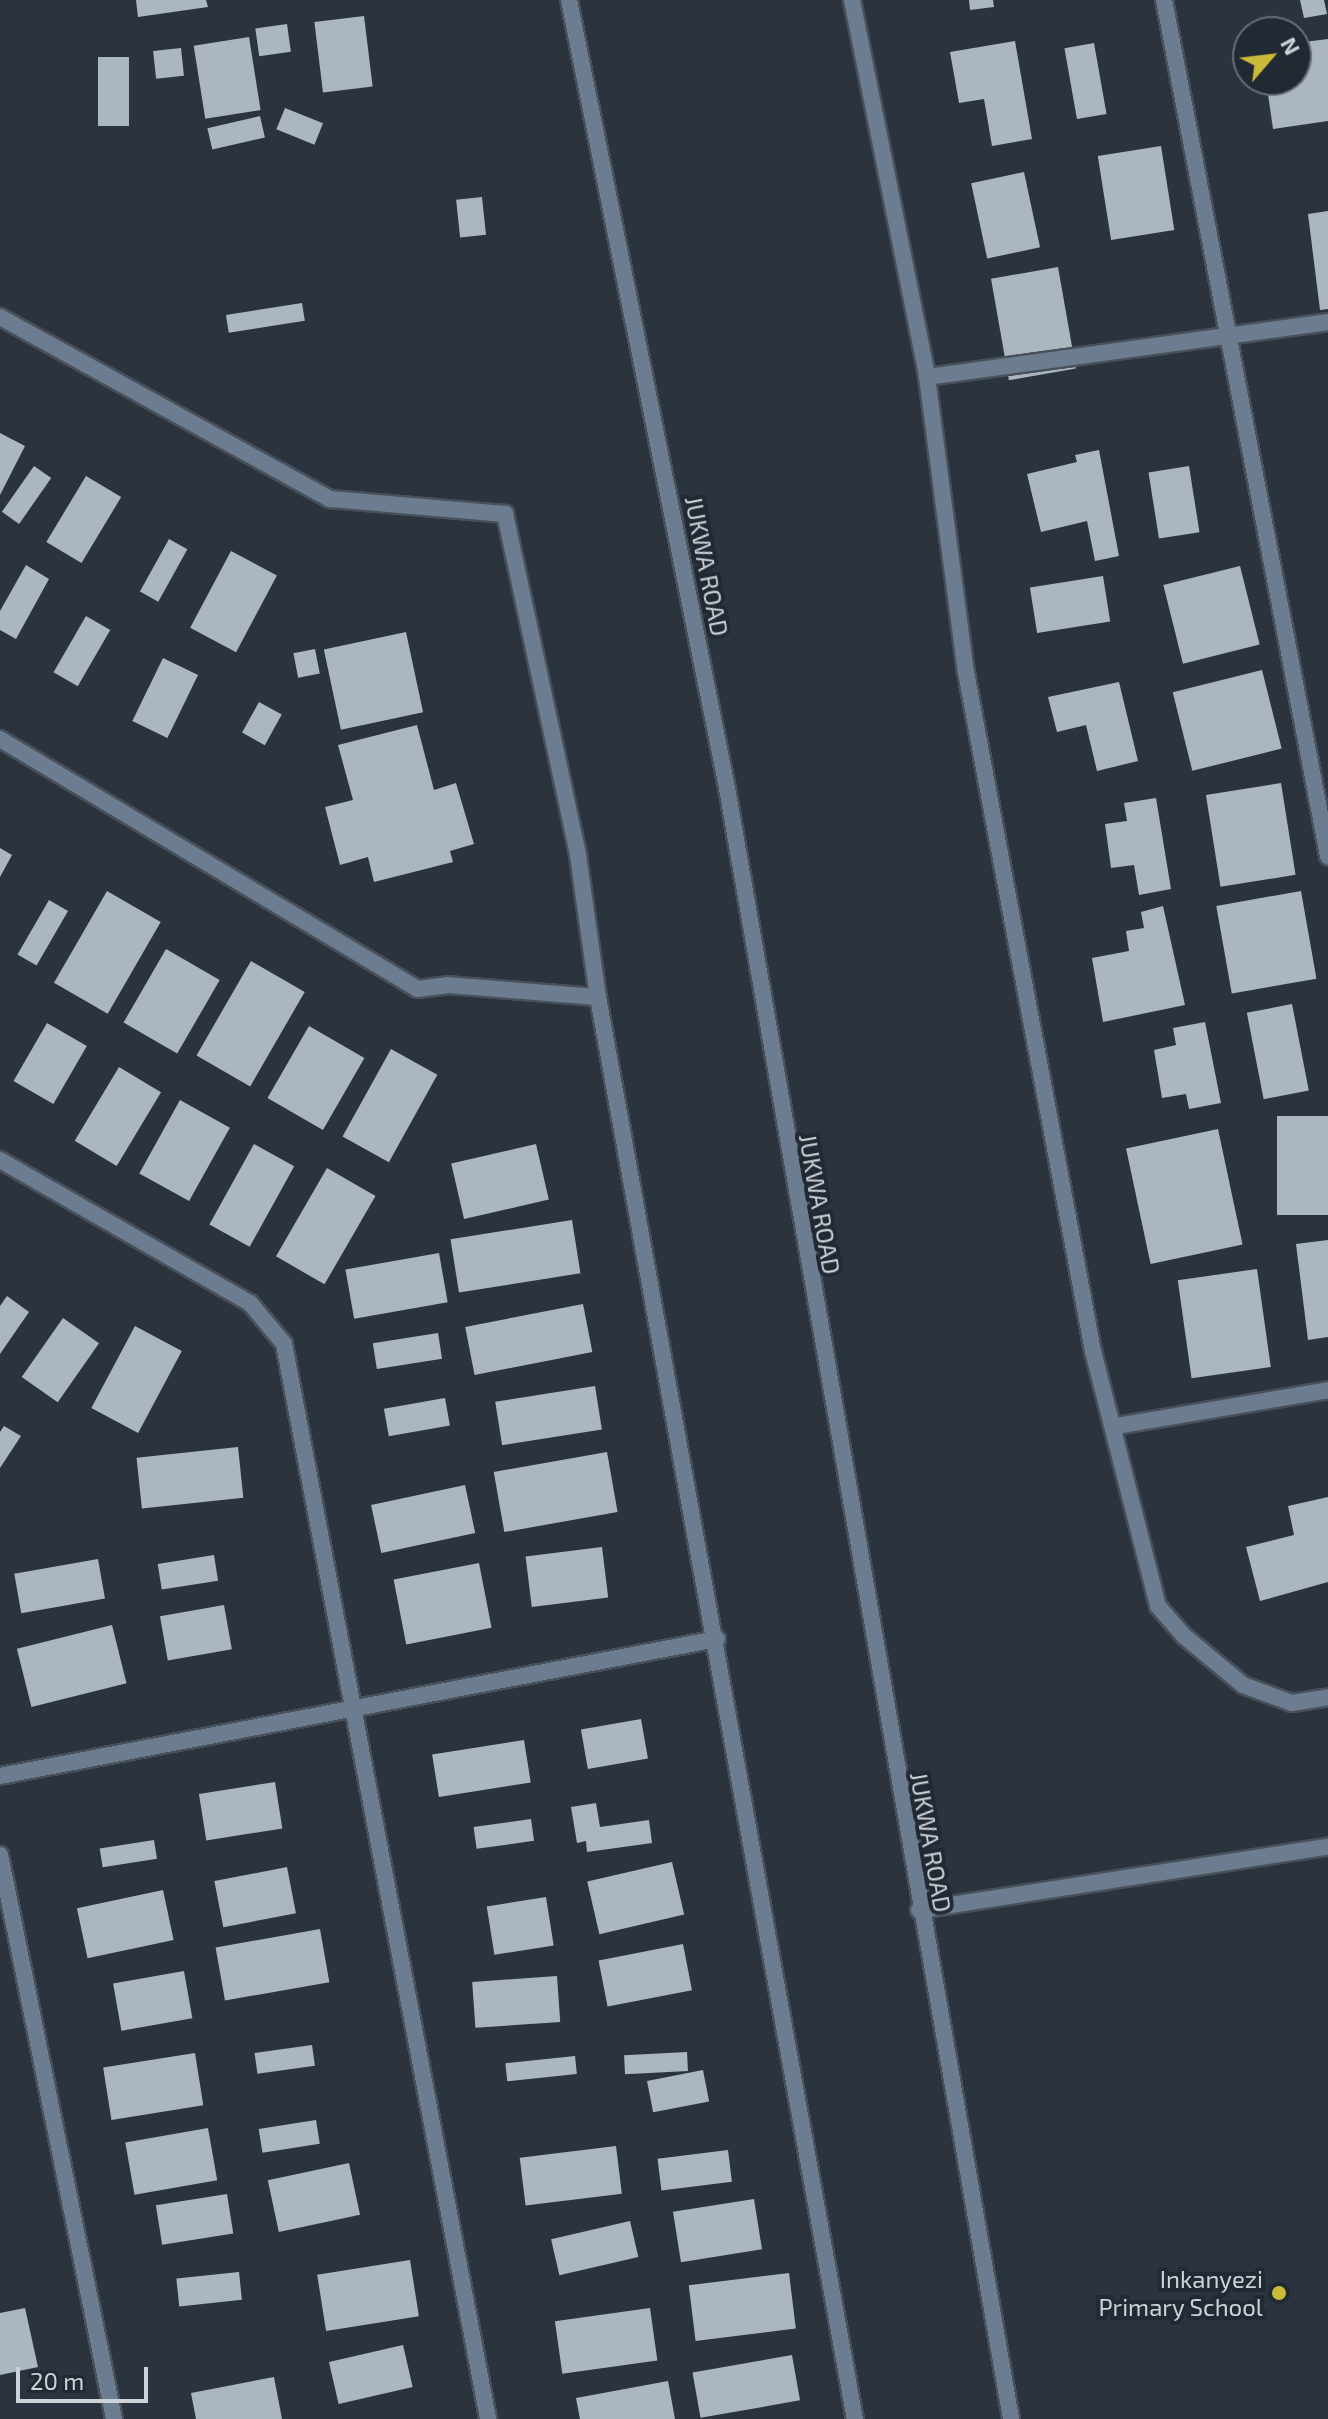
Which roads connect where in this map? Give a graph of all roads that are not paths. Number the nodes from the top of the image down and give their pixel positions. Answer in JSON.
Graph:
{"nodes":[{"id":1,"x":569,"y":0,"type":"edge"},
{"id":2,"x":852,"y":0,"type":"edge"},
{"id":3,"x":1164,"y":0,"type":"edge"},
{"id":4,"x":0,"y":317,"type":"edge"},
{"id":5,"x":1328,"y":322,"type":"edge"},
{"id":6,"x":1231,"y":336,"type":"junction"},
{"id":7,"x":927,"y":377,"type":"junction"},
{"id":8,"x":0,"y":739,"type":"edge"},
{"id":9,"x":1328,"y":856,"type":"edge"},
{"id":10,"x":598,"y":997,"type":"junction"},
{"id":11,"x":0,"y":1160,"type":"edge"},
{"id":12,"x":1328,"y":1390,"type":"edge"},
{"id":13,"x":1116,"y":1426,"type":"junction"},
{"id":14,"x":717,"y":1639,"type":"junction"},
{"id":15,"x":1328,"y":1697,"type":"edge"},
{"id":16,"x":356,"y":1710,"type":"junction"},
{"id":17,"x":0,"y":1776,"type":"edge"},
{"id":18,"x":1328,"y":1847,"type":"edge"},
{"id":19,"x":0,"y":1855,"type":"edge"},
{"id":20,"x":919,"y":1910,"type":"junction"},
{"id":21,"x":114,"y":2419,"type":"edge"},
{"id":22,"x":488,"y":2419,"type":"edge"},
{"id":23,"x":855,"y":2419,"type":"edge"},
{"id":24,"x":1011,"y":2419,"type":"edge"}],
"edges":[{"from":1,"to":20,"type":"street","name":"JUKWA ROAD"},
{"from":2,"to":7,"type":"street"},
{"from":3,"to":6,"type":"street"},
{"from":4,"to":10,"type":"street"},
{"from":5,"to":6,"type":"street"},
{"from":6,"to":7,"type":"street"},
{"from":6,"to":9,"type":"street"},
{"from":7,"to":13,"type":"street"},
{"from":8,"to":10,"type":"street"},
{"from":10,"to":14,"type":"street"},
{"from":11,"to":16,"type":"street"},
{"from":12,"to":13,"type":"street"},
{"from":13,"to":15,"type":"street"},
{"from":14,"to":16,"type":"street"},
{"from":14,"to":23,"type":"street"},
{"from":16,"to":17,"type":"street"},
{"from":16,"to":22,"type":"street"},
{"from":18,"to":20,"type":"street"},
{"from":19,"to":21,"type":"street"},
{"from":20,"to":24,"type":"street","name":"JUKWA ROAD"}]}
